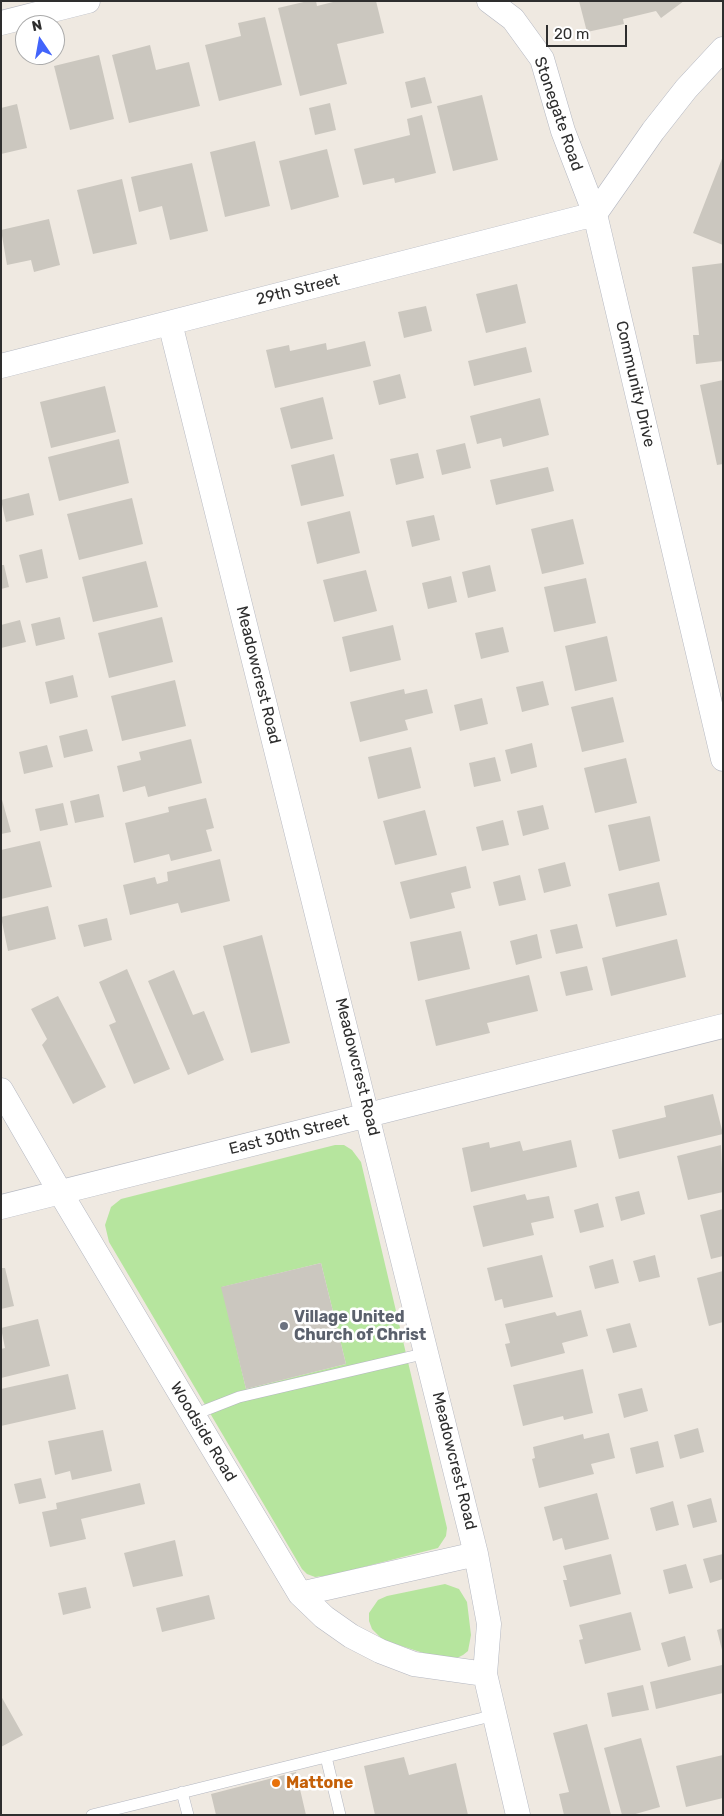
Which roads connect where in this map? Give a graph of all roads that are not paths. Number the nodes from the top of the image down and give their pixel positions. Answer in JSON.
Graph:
{"nodes":[{"id":1,"x":489,"y":1,"type":"edge"},
{"id":2,"x":74,"y":3,"type":"edge"},
{"id":3,"x":1,"y":23,"type":"edge"},
{"id":4,"x":723,"y":49,"type":"edge"},
{"id":5,"x":595,"y":214,"type":"junction"},
{"id":6,"x":170,"y":323,"type":"junction"},
{"id":7,"x":1,"y":366,"type":"edge"},
{"id":8,"x":723,"y":759,"type":"edge"},
{"id":9,"x":723,"y":1026,"type":"edge"},
{"id":10,"x":1,"y":1090,"type":"edge"},
{"id":11,"x":369,"y":1115,"type":"junction"},
{"id":12,"x":60,"y":1192,"type":"junction"},
{"id":13,"x":1,"y":1207,"type":"edge"},
{"id":14,"x":427,"y":1353,"type":"junction"},
{"id":15,"x":193,"y":1415,"type":"junction"},
{"id":16,"x":476,"y":1554,"type":"junction"},
{"id":17,"x":300,"y":1594,"type":"junction"},
{"id":18,"x":485,"y":1674,"type":"junction"},
{"id":19,"x":495,"y":1715,"type":"junction"},
{"id":20,"x":326,"y":1757,"type":"junction"},
{"id":21,"x":182,"y":1792,"type":"junction"},
{"id":22,"x":92,"y":1815,"type":"edge"},
{"id":23,"x":188,"y":1815,"type":"edge"},
{"id":24,"x":340,"y":1815,"type":"edge"},
{"id":25,"x":518,"y":1815,"type":"edge"}],
"edges":[{"from":1,"to":5,"type":"street","name":"Stonegate Road"},
{"from":2,"to":3,"type":"street"},
{"from":4,"to":5,"type":"street"},
{"from":5,"to":6,"type":"street","name":"29th Street"},
{"from":5,"to":8,"type":"street","name":"Community Drive"},
{"from":6,"to":7,"type":"street","name":"29th Street"},
{"from":6,"to":11,"type":"street","name":"Meadowcrest Road"},
{"from":9,"to":11,"type":"street","name":"East 30th Street"},
{"from":10,"to":12,"type":"street","name":"Woodside Road"},
{"from":11,"to":12,"type":"street","name":"East 30th Street"},
{"from":11,"to":14,"type":"street","name":"Meadowcrest Road"},
{"from":12,"to":13,"type":"street","name":"East 30th Street"},
{"from":12,"to":15,"type":"street","name":"Woodside Road"},
{"from":14,"to":15,"type":"lane"},
{"from":14,"to":16,"type":"street","name":"Meadowcrest Road"},
{"from":15,"to":17,"type":"street","name":"Woodside Road"},
{"from":16,"to":17,"type":"street"},
{"from":16,"to":18,"type":"street","name":"Meadowcrest Road"},
{"from":17,"to":18,"type":"street","name":"Woodside Road"},
{"from":18,"to":19,"type":"street","name":"Meadowcrest Road"},
{"from":19,"to":20,"type":"lane"},
{"from":19,"to":25,"type":"street","name":"Meadowcrest Road"},
{"from":20,"to":21,"type":"lane"},
{"from":20,"to":24,"type":"lane"},
{"from":21,"to":22,"type":"lane"},
{"from":21,"to":23,"type":"lane"}]}
